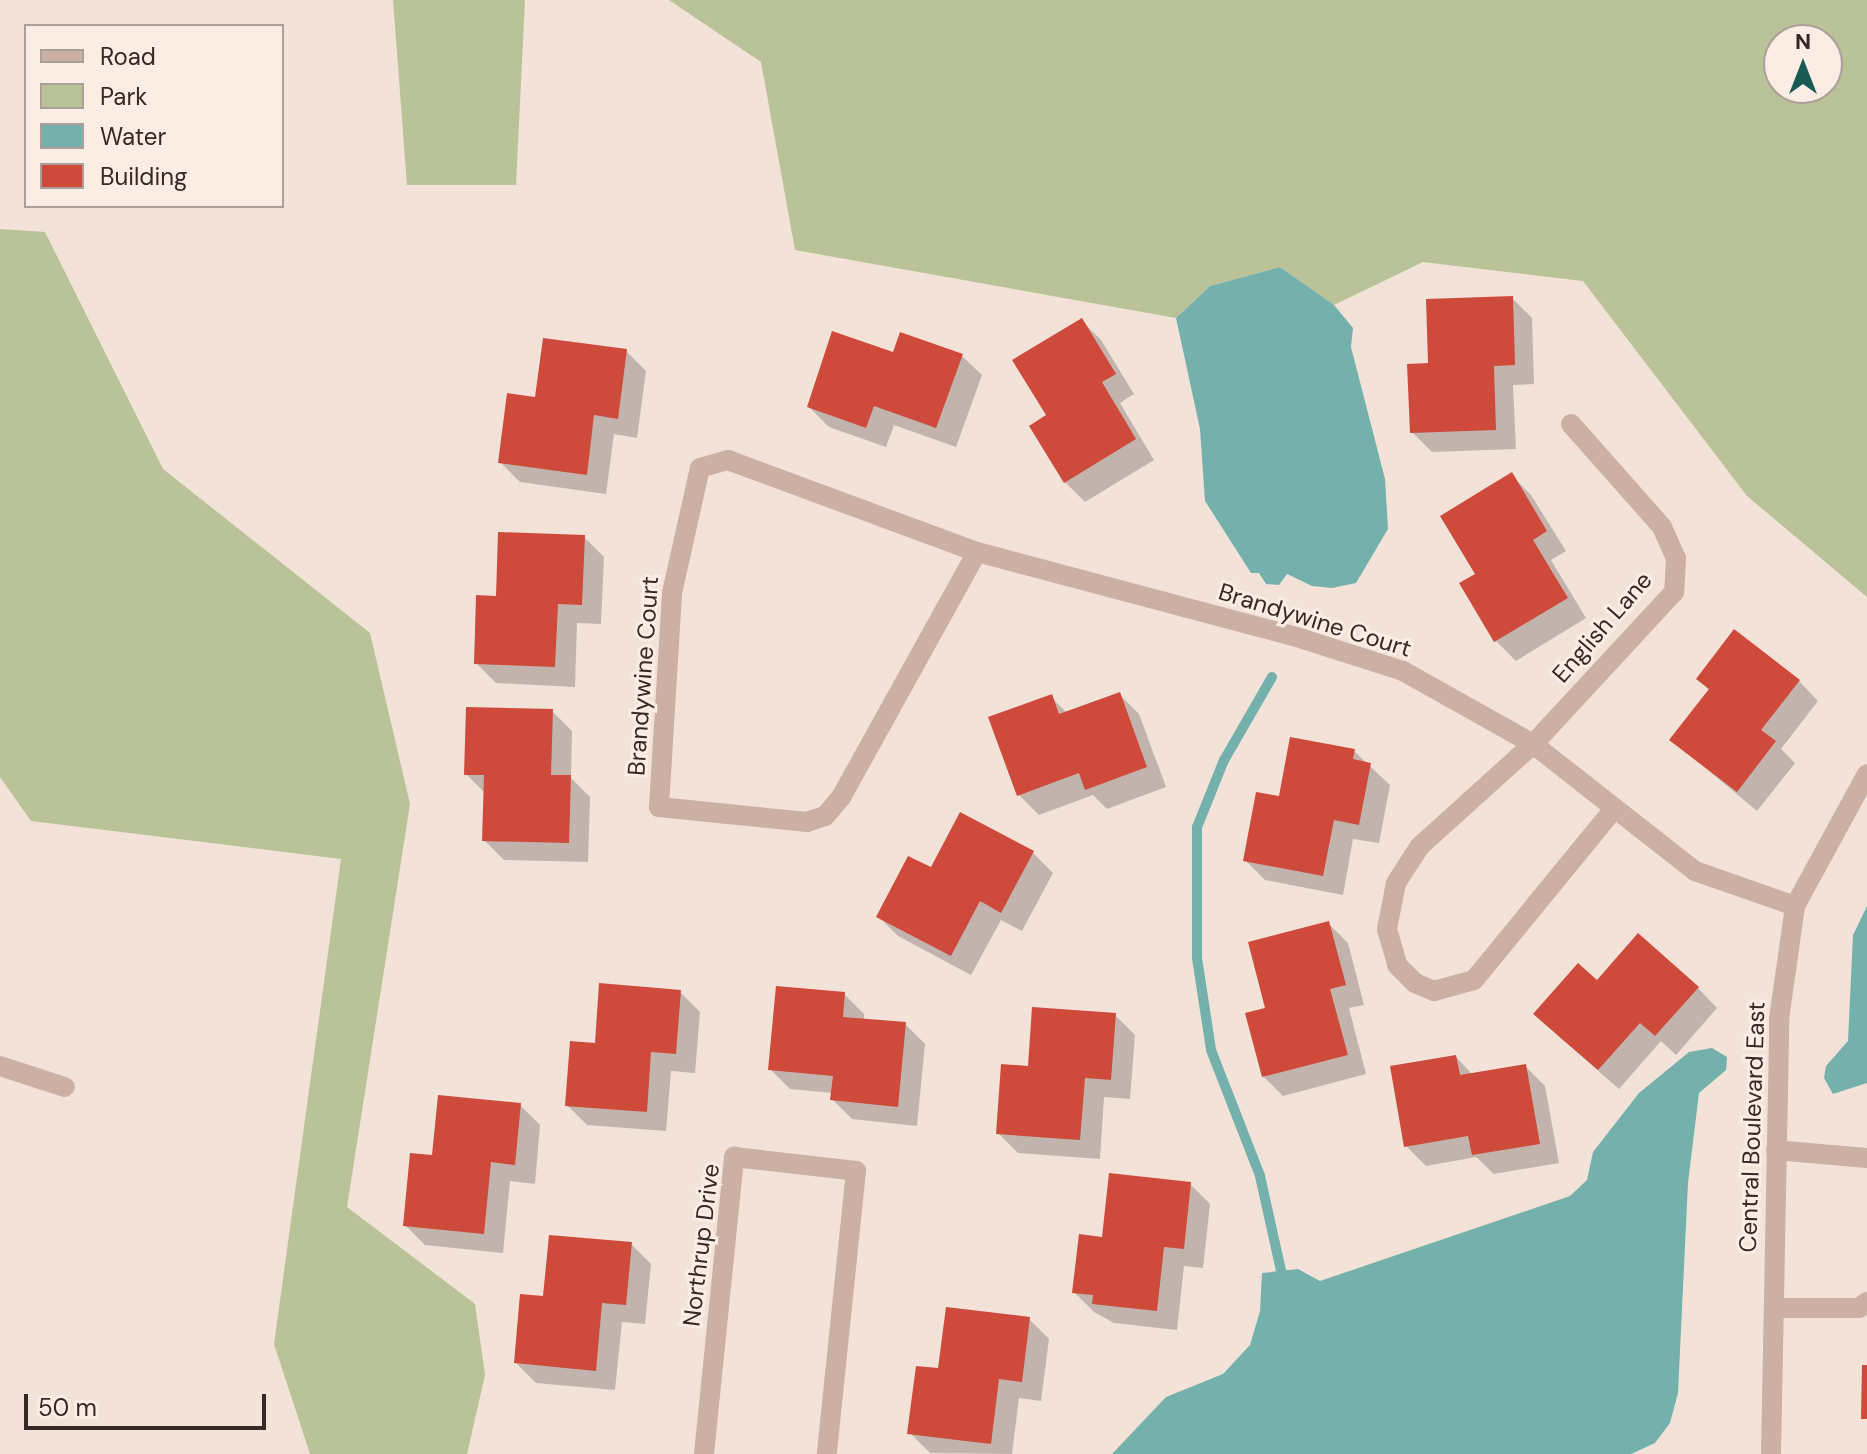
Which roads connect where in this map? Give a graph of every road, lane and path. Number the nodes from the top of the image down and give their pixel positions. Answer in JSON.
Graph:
{"nodes":[{"id":1,"x":1571,"y":424,"type":"dead end"},
{"id":2,"x":977,"y":552,"type":"junction"},
{"id":3,"x":1533,"y":744,"type":"junction"},
{"id":4,"x":1867,"y":774,"type":"edge"},
{"id":5,"x":1615,"y":808,"type":"junction"},
{"id":6,"x":1795,"y":906,"type":"junction"},
{"id":7,"x":0,"y":1066,"type":"edge"},
{"id":8,"x":65,"y":1087,"type":"dead end"},
{"id":9,"x":1776,"y":1150,"type":"junction"},
{"id":10,"x":1867,"y":1158,"type":"edge"},
{"id":11,"x":1867,"y":1302,"type":"edge"},
{"id":12,"x":1774,"y":1308,"type":"junction"},
{"id":13,"x":704,"y":1454,"type":"edge"},
{"id":14,"x":827,"y":1454,"type":"edge"},
{"id":15,"x":1771,"y":1454,"type":"edge"}],
"edges":[{"from":1,"to":3,"type":"street","name":"English Lane"},
{"from":2,"to":2,"type":"street","name":"Brandywine Court"},
{"from":2,"to":3,"type":"street","name":"Brandywine Court"},
{"from":3,"to":5,"type":"street","name":"Brandywine Court"},
{"from":3,"to":5,"type":"street"},
{"from":4,"to":6,"type":"street","name":"Central Boulevard East"},
{"from":5,"to":6,"type":"street","name":"Brandywine Court"},
{"from":6,"to":9,"type":"street","name":"Central Boulevard East"},
{"from":7,"to":8,"type":"street"},
{"from":9,"to":10,"type":"street"},
{"from":9,"to":12,"type":"street","name":"Central Boulevard East"},
{"from":11,"to":12,"type":"street"},
{"from":12,"to":15,"type":"street","name":"Central Boulevard East"},
{"from":13,"to":14,"type":"street","name":"Northrup Drive"}]}
